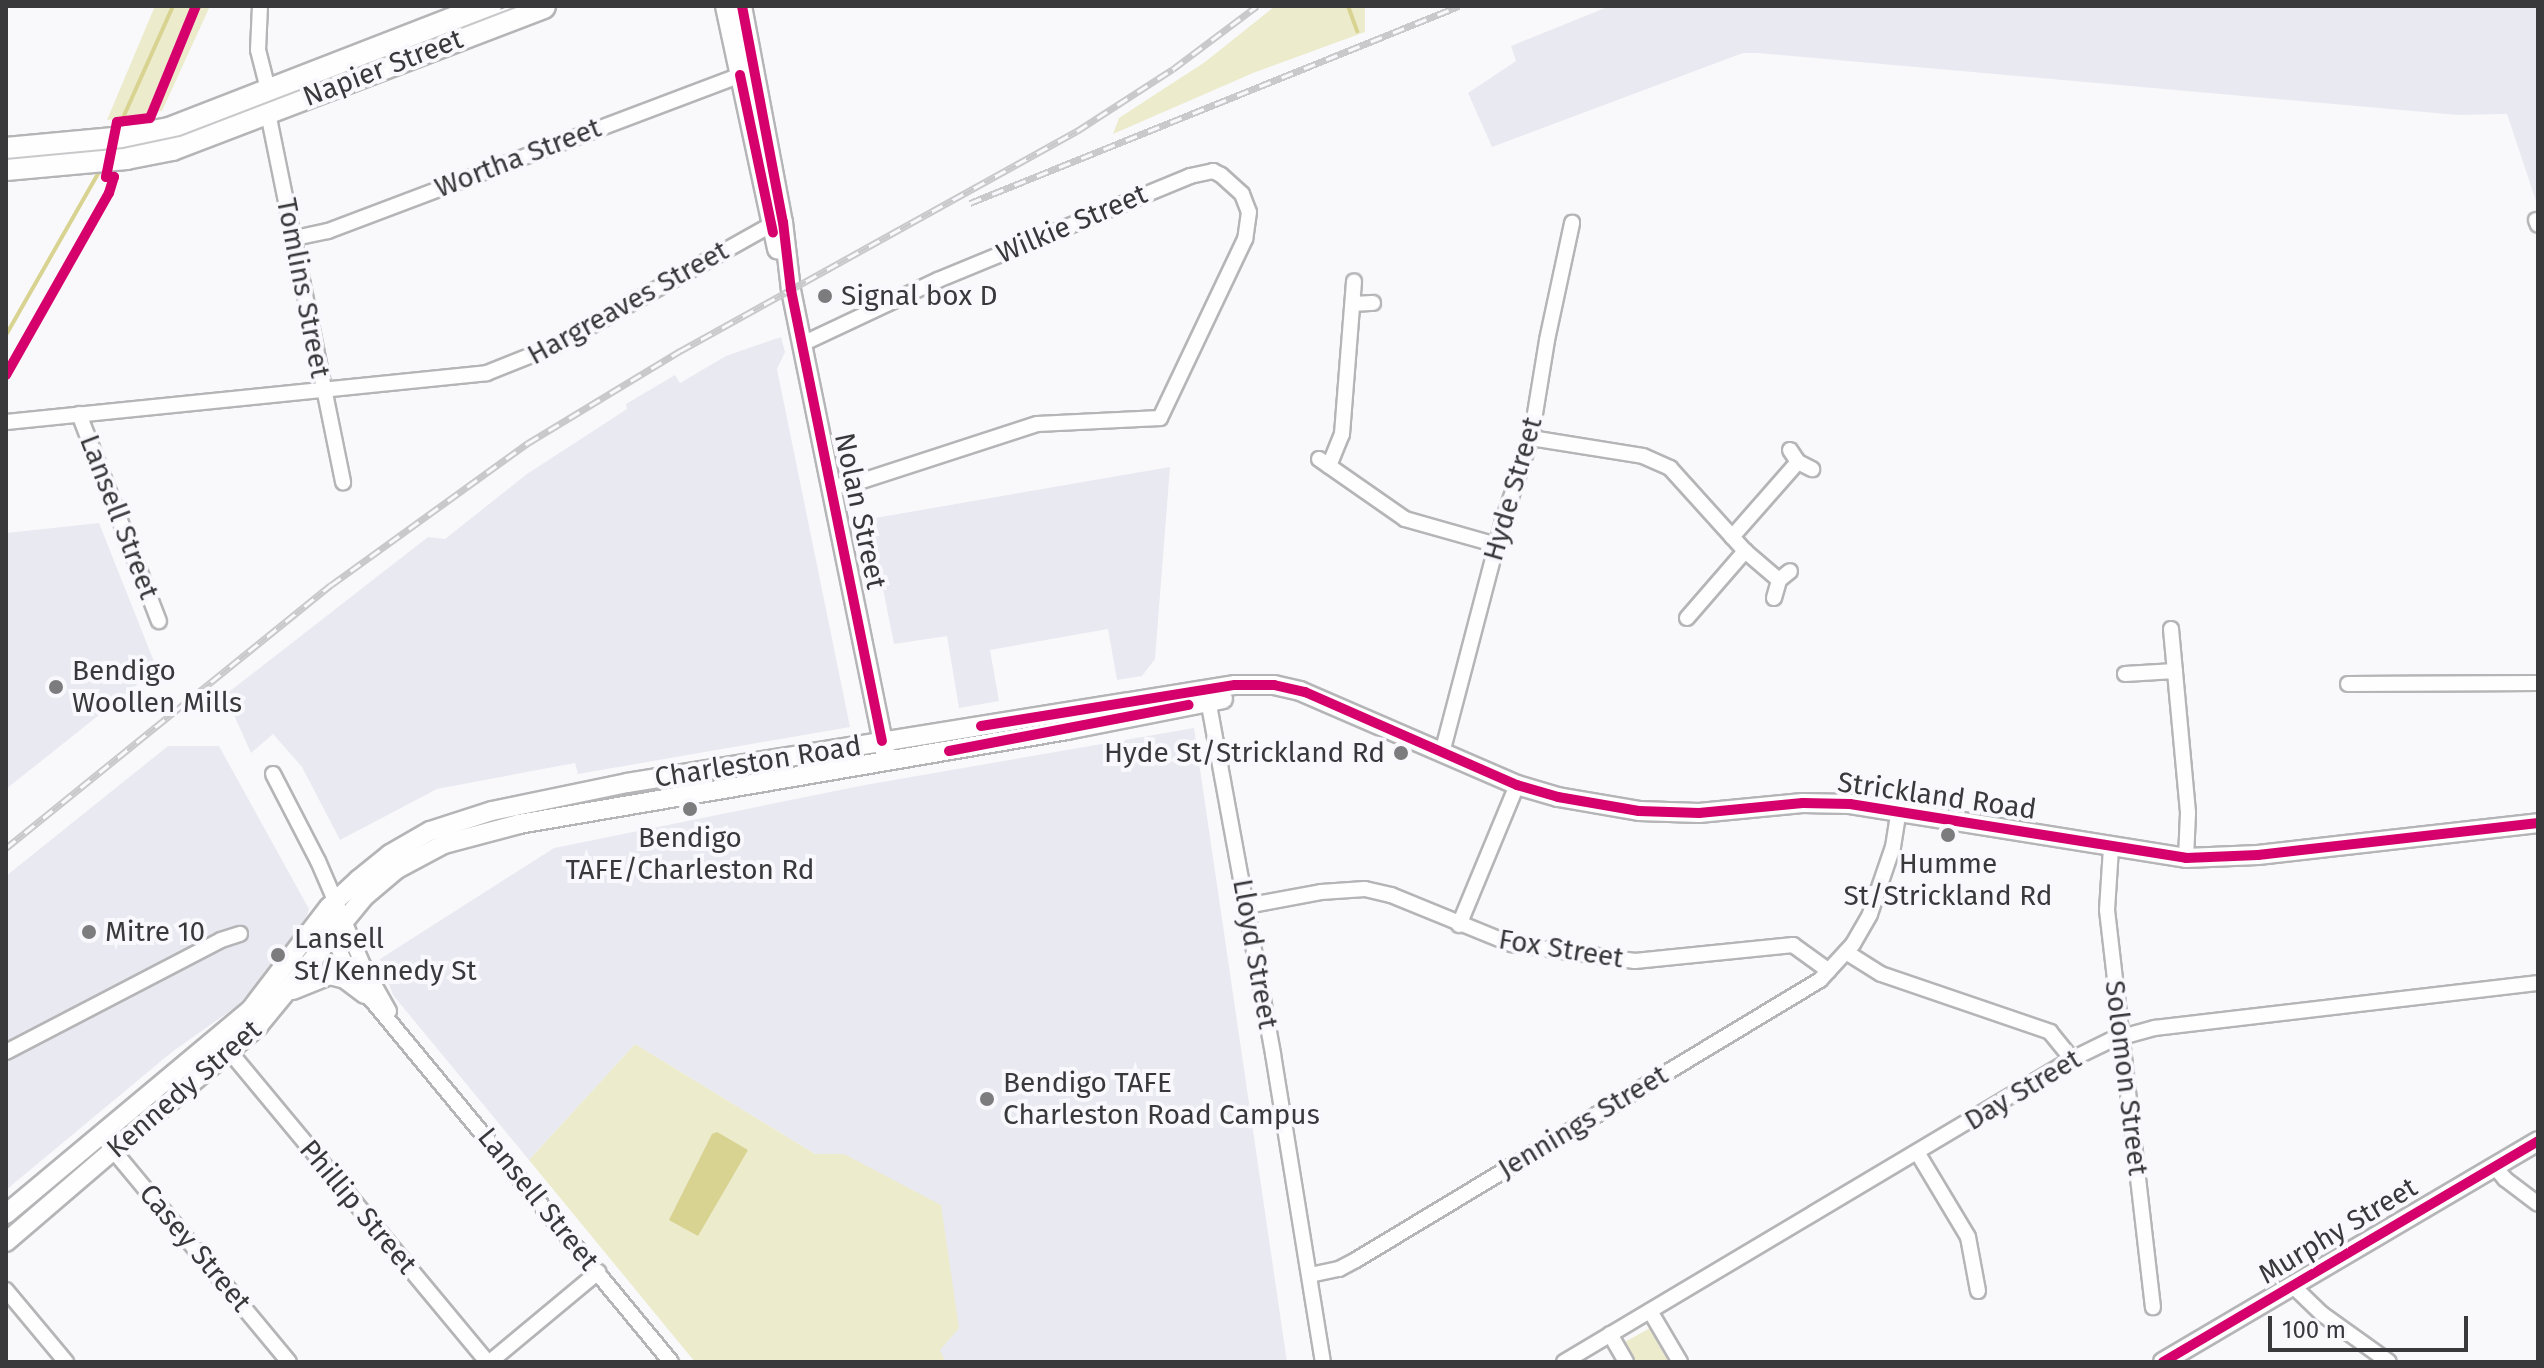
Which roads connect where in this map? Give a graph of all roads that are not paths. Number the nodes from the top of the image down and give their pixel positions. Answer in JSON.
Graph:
{"nodes":[{"id":1,"x":260,"y":6,"type":"edge"},
{"id":2,"x":489,"y":6,"type":"edge"},
{"id":3,"x":543,"y":6,"type":"edge"},
{"id":4,"x":725,"y":6,"type":"edge"},
{"id":5,"x":742,"y":6,"type":"edge"},
{"id":6,"x":747,"y":74,"type":"junction"},
{"id":7,"x":268,"y":103,"type":"junction"},
{"id":8,"x":6,"y":150,"type":"edge"},
{"id":9,"x":92,"y":151,"type":"junction"},
{"id":10,"x":6,"y":168,"type":"edge"},
{"id":11,"x":777,"y":223,"type":"junction"},
{"id":12,"x":1572,"y":223,"type":"dead end"},
{"id":13,"x":295,"y":238,"type":"junction"},
{"id":14,"x":1354,"y":281,"type":"dead end"},
{"id":15,"x":1373,"y":303,"type":"dead end"},
{"id":16,"x":1353,"y":304,"type":"junction"},
{"id":17,"x":802,"y":344,"type":"junction"},
{"id":18,"x":323,"y":391,"type":"junction"},
{"id":19,"x":79,"y":414,"type":"junction"},
{"id":20,"x":6,"y":422,"type":"edge"},
{"id":21,"x":1531,"y":438,"type":"junction"},
{"id":22,"x":1812,"y":469,"type":"dead end"},
{"id":23,"x":343,"y":482,"type":"dead end"},
{"id":24,"x":831,"y":487,"type":"junction"},
{"id":25,"x":1732,"y":537,"type":"junction"},
{"id":26,"x":1497,"y":545,"type":"junction"},
{"id":27,"x":1745,"y":551,"type":"junction"},
{"id":28,"x":1774,"y":598,"type":"dead end"},
{"id":29,"x":1687,"y":618,"type":"dead end"},
{"id":30,"x":159,"y":621,"type":"dead end"},
{"id":31,"x":2171,"y":629,"type":"dead end"},
{"id":32,"x":2175,"y":671,"type":"junction"},
{"id":33,"x":2125,"y":674,"type":"dead end"},
{"id":34,"x":2538,"y":683,"type":"edge"},
{"id":35,"x":2348,"y":684,"type":"dead end"},
{"id":36,"x":1208,"y":696,"type":"junction"},
{"id":37,"x":882,"y":741,"type":"junction"},
{"id":38,"x":1442,"y":753,"type":"junction"},
{"id":39,"x":768,"y":762,"type":"junction"},
{"id":40,"x":887,"y":762,"type":"junction"},
{"id":41,"x":273,"y":774,"type":"dead end"},
{"id":42,"x":771,"y":782,"type":"junction"},
{"id":43,"x":1517,"y":785,"type":"junction"},
{"id":44,"x":1899,"y":810,"type":"junction"},
{"id":45,"x":2538,"y":823,"type":"edge"},
{"id":46,"x":2111,"y":848,"type":"junction"},
{"id":47,"x":2186,"y":858,"type":"junction"},
{"id":48,"x":1246,"y":906,"type":"junction"},
{"id":49,"x":334,"y":915,"type":"junction"},
{"id":50,"x":1459,"y":925,"type":"junction"},
{"id":51,"x":240,"y":934,"type":"dead end"},
{"id":52,"x":1846,"y":952,"type":"junction"},
{"id":53,"x":1829,"y":971,"type":"junction"},
{"id":54,"x":2538,"y":983,"type":"edge"},
{"id":55,"x":287,"y":994,"type":"junction"},
{"id":56,"x":365,"y":994,"type":"junction"},
{"id":57,"x":404,"y":1036,"type":"junction"},
{"id":58,"x":2122,"y":1036,"type":"junction"},
{"id":59,"x":6,"y":1052,"type":"edge"},
{"id":60,"x":230,"y":1052,"type":"junction"},
{"id":61,"x":2072,"y":1059,"type":"junction"},
{"id":62,"x":2538,"y":1141,"type":"edge"},
{"id":63,"x":106,"y":1142,"type":"junction"},
{"id":64,"x":1917,"y":1152,"type":"junction"},
{"id":65,"x":2495,"y":1167,"type":"junction"},
{"id":66,"x":2538,"y":1204,"type":"edge"},
{"id":67,"x":6,"y":1214,"type":"edge"},
{"id":68,"x":6,"y":1242,"type":"edge"},
{"id":69,"x":598,"y":1272,"type":"junction"},
{"id":70,"x":1310,"y":1275,"type":"junction"},
{"id":71,"x":2293,"y":1286,"type":"junction"},
{"id":72,"x":6,"y":1290,"type":"edge"},
{"id":73,"x":1978,"y":1291,"type":"dead end"},
{"id":74,"x":2153,"y":1307,"type":"dead end"},
{"id":75,"x":1650,"y":1311,"type":"junction"},
{"id":76,"x":1610,"y":1334,"type":"junction"},
{"id":77,"x":66,"y":1362,"type":"edge"},
{"id":78,"x":289,"y":1362,"type":"edge"},
{"id":79,"x":489,"y":1362,"type":"edge"},
{"id":80,"x":671,"y":1362,"type":"edge"},
{"id":81,"x":1323,"y":1362,"type":"edge"},
{"id":82,"x":1564,"y":1362,"type":"edge"},
{"id":83,"x":1626,"y":1362,"type":"edge"},
{"id":84,"x":1680,"y":1362,"type":"edge"},
{"id":85,"x":2163,"y":1362,"type":"edge"},
{"id":86,"x":2389,"y":1362,"type":"edge"}],
"edges":[{"from":1,"to":7,"type":"street","name":"Tomlins Street"},
{"from":2,"to":7,"type":"highway","name":"Napier Street"},
{"from":3,"to":7,"type":"highway","name":"Napier Street"},
{"from":4,"to":6,"type":"street","name":"Nolan Street"},
{"from":5,"to":6,"type":"street","name":"Nolan Street"},
{"from":6,"to":11,"type":"street","name":"Nolan Street"},
{"from":6,"to":13,"type":"street","name":"Wortha Street"},
{"from":7,"to":9,"type":"highway"},
{"from":7,"to":13,"type":"street","name":"Tomlins Street"},
{"from":8,"to":9,"type":"highway"},
{"from":9,"to":10,"type":"highway"},
{"from":11,"to":17,"type":"street","name":"Nolan Street"},
{"from":11,"to":18,"type":"street","name":"Hargreaves Street"},
{"from":12,"to":21,"type":"street","name":"Hyde Street"},
{"from":13,"to":18,"type":"street","name":"Tomlins Street"},
{"from":14,"to":16,"type":"street"},
{"from":15,"to":16,"type":"street"},
{"from":16,"to":26,"type":"street"},
{"from":17,"to":24,"type":"street","name":"Nolan Street"},
{"from":17,"to":24,"type":"street","name":"Wilkie Street"},
{"from":18,"to":19,"type":"street","name":"Hargreaves Street"},
{"from":18,"to":23,"type":"street","name":"Tomlins Street"},
{"from":19,"to":20,"type":"street","name":"Hargreaves Street"},
{"from":19,"to":30,"type":"street","name":"Lansell Street"},
{"from":21,"to":25,"type":"street"},
{"from":21,"to":26,"type":"street","name":"Hyde Street"},
{"from":22,"to":25,"type":"street"},
{"from":24,"to":37,"type":"street","name":"Nolan Street"},
{"from":25,"to":27,"type":"street"},
{"from":26,"to":38,"type":"street","name":"Hyde Street"},
{"from":27,"to":28,"type":"street"},
{"from":27,"to":29,"type":"street"},
{"from":31,"to":32,"type":"street"},
{"from":32,"to":33,"type":"street"},
{"from":32,"to":47,"type":"street"},
{"from":34,"to":35,"type":"street"},
{"from":36,"to":37,"type":"street","name":"Charleston Road"},
{"from":36,"to":38,"type":"street","name":"Strickland Road"},
{"from":36,"to":40,"type":"street","name":"Charleston Road"},
{"from":36,"to":48,"type":"street","name":"Lloyd Street"},
{"from":37,"to":39,"type":"street","name":"Charleston Road"},
{"from":37,"to":40,"type":"street","name":"Nolan Street"},
{"from":38,"to":43,"type":"street","name":"Strickland Road"},
{"from":39,"to":42,"type":"street"},
{"from":39,"to":49,"type":"street","name":"Charleston Road"},
{"from":40,"to":42,"type":"street","name":"Charleston Road"},
{"from":41,"to":49,"type":"street","name":"Lansell Street"},
{"from":42,"to":49,"type":"street","name":"Charleston Road"},
{"from":43,"to":44,"type":"street","name":"Strickland Road"},
{"from":43,"to":50,"type":"street"},
{"from":44,"to":46,"type":"street","name":"Strickland Road"},
{"from":44,"to":52,"type":"street","name":"Jennings Street"},
{"from":45,"to":47,"type":"street","name":"Strickland Road"},
{"from":46,"to":47,"type":"street","name":"Strickland Road"},
{"from":46,"to":58,"type":"street","name":"Solomon Street"},
{"from":48,"to":50,"type":"street","name":"Fox Street"},
{"from":48,"to":70,"type":"street","name":"Lloyd Street"},
{"from":49,"to":55,"type":"street","name":"Kennedy Street"},
{"from":49,"to":56,"type":"street","name":"Lansell Street"},
{"from":49,"to":57,"type":"street","name":"Lansell Street"},
{"from":49,"to":63,"type":"street","name":"Kennedy Street"},
{"from":50,"to":53,"type":"street","name":"Fox Street"},
{"from":51,"to":59,"type":"street"},
{"from":52,"to":53,"type":"street","name":"Jennings Street"},
{"from":52,"to":61,"type":"street"},
{"from":53,"to":70,"type":"street","name":"Jennings Street"},
{"from":54,"to":58,"type":"street","name":"Day Street"},
{"from":55,"to":56,"type":"street"},
{"from":55,"to":60,"type":"street","name":"Kennedy Street"},
{"from":56,"to":57,"type":"street","name":"Lansell Street"},
{"from":57,"to":69,"type":"street","name":"Lansell Street"},
{"from":58,"to":61,"type":"street","name":"Day Street"},
{"from":58,"to":74,"type":"street","name":"Solomon Street"},
{"from":60,"to":63,"type":"street","name":"Kennedy Street"},
{"from":60,"to":79,"type":"street","name":"Phillip Street"},
{"from":61,"to":64,"type":"street","name":"Day Street"},
{"from":62,"to":65,"type":"street","name":"Murphy Street"},
{"from":63,"to":67,"type":"street","name":"Kennedy Street"},
{"from":63,"to":68,"type":"street","name":"Kennedy Street"},
{"from":63,"to":78,"type":"street","name":"Casey Street"},
{"from":64,"to":73,"type":"street"},
{"from":64,"to":75,"type":"street","name":"Day Street"},
{"from":65,"to":66,"type":"street"},
{"from":65,"to":71,"type":"street","name":"Murphy Street"},
{"from":69,"to":79,"type":"street"},
{"from":69,"to":80,"type":"street","name":"Lansell Street"},
{"from":70,"to":81,"type":"street","name":"Lloyd Street"},
{"from":71,"to":85,"type":"street","name":"Murphy Street"},
{"from":71,"to":86,"type":"street"},
{"from":72,"to":77,"type":"street"},
{"from":75,"to":76,"type":"street","name":"Day Street"},
{"from":75,"to":84,"type":"street"},
{"from":76,"to":82,"type":"street","name":"Day Street"},
{"from":76,"to":83,"type":"street"}]}
